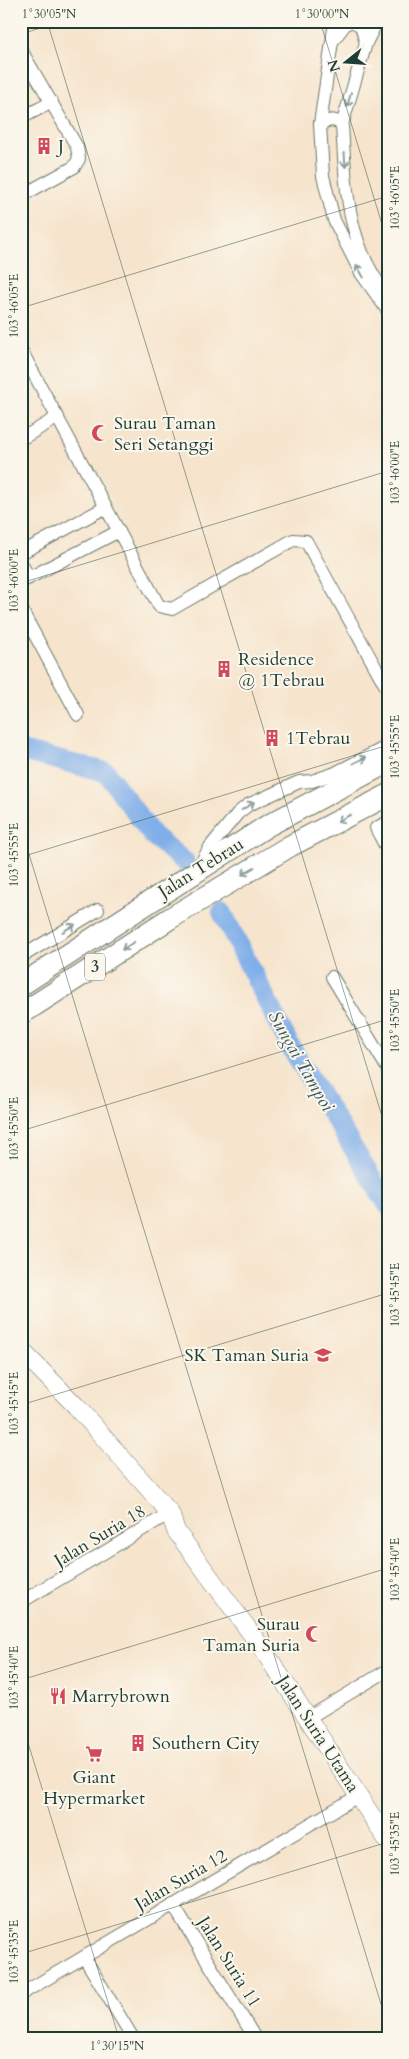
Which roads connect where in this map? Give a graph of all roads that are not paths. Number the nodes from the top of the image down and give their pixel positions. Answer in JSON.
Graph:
{"nodes":[{"id":1,"x":335,"y":21,"type":"edge"},
{"id":2,"x":377,"y":21,"type":"edge"},
{"id":3,"x":334,"y":39,"type":"junction"},
{"id":4,"x":366,"y":43,"type":"junction"},
{"id":5,"x":21,"y":50,"type":"edge"},
{"id":6,"x":52,"y":102,"type":"junction"},
{"id":7,"x":21,"y":118,"type":"edge"},
{"id":8,"x":320,"y":124,"type":"junction"},
{"id":9,"x":342,"y":124,"type":"junction"},
{"id":10,"x":21,"y":196,"type":"edge"},
{"id":11,"x":388,"y":296,"type":"edge"},
{"id":12,"x":388,"y":311,"type":"edge"},
{"id":13,"x":21,"y":350,"type":"edge"},
{"id":14,"x":58,"y":417,"type":"junction"},
{"id":15,"x":21,"y":439,"type":"edge"},
{"id":16,"x":106,"y":507,"type":"junction"},
{"id":17,"x":119,"y":531,"type":"junction"},
{"id":18,"x":21,"y":553,"type":"edge"},
{"id":19,"x":21,"y":563,"type":"edge"},
{"id":20,"x":25,"y":580,"type":"edge"},
{"id":21,"x":21,"y":609,"type":"edge"},
{"id":22,"x":388,"y":690,"type":"edge"},
{"id":23,"x":78,"y":715,"type":"dead end"},
{"id":24,"x":388,"y":746,"type":"edge"},
{"id":25,"x":388,"y":762,"type":"edge"},
{"id":26,"x":388,"y":795,"type":"edge"},
{"id":27,"x":388,"y":822,"type":"edge"},
{"id":28,"x":388,"y":851,"type":"edge"},
{"id":29,"x":196,"y":871,"type":"junction"},
{"id":30,"x":98,"y":910,"type":"dead end"},
{"id":31,"x":40,"y":946,"type":"junction"},
{"id":32,"x":21,"y":957,"type":"edge"},
{"id":33,"x":51,"y":964,"type":"junction"},
{"id":34,"x":332,"y":977,"type":"dead end"},
{"id":35,"x":21,"y":985,"type":"edge"},
{"id":36,"x":21,"y":1014,"type":"edge"},
{"id":37,"x":388,"y":1069,"type":"edge"},
{"id":38,"x":21,"y":1350,"type":"edge"},
{"id":39,"x":21,"y":1361,"type":"edge"},
{"id":40,"x":165,"y":1517,"type":"junction"},
{"id":41,"x":21,"y":1602,"type":"edge"},
{"id":42,"x":388,"y":1670,"type":"edge"},
{"id":43,"x":308,"y":1718,"type":"junction"},
{"id":44,"x":358,"y":1796,"type":"junction"},
{"id":45,"x":388,"y":1841,"type":"edge"},
{"id":46,"x":173,"y":1905,"type":"junction"},
{"id":47,"x":84,"y":1957,"type":"junction"},
{"id":48,"x":22,"y":1991,"type":"edge"},
{"id":49,"x":133,"y":2038,"type":"edge"},
{"id":50,"x":255,"y":2038,"type":"edge"}],
"edges":[{"from":1,"to":3,"type":"street"},
{"from":2,"to":4,"type":"street"},
{"from":3,"to":4,"type":"street"},
{"from":3,"to":8,"type":"street"},
{"from":4,"to":9,"type":"street","one_way":true},
{"from":5,"to":6,"type":"street"},
{"from":6,"to":7,"type":"street"},
{"from":6,"to":10,"type":"street"},
{"from":8,"to":9,"type":"street"},
{"from":12,"to":8,"type":"street","one_way":true},
{"from":9,"to":11,"type":"street","one_way":true},
{"from":13,"to":14,"type":"street"},
{"from":14,"to":15,"type":"street"},
{"from":14,"to":16,"type":"street"},
{"from":16,"to":17,"type":"street"},
{"from":16,"to":18,"type":"street"},
{"from":17,"to":20,"type":"street"},
{"from":17,"to":22,"type":"street"},
{"from":19,"to":20,"type":"street"},
{"from":21,"to":23,"type":"street"},
{"from":29,"to":24,"type":"street","one_way":true},
{"from":25,"to":29,"type":"highway","name":"Jalan Tebrau","number":"3"},
{"from":26,"to":36,"type":"highway","name":"Jalan Tebrau","number":"3","one_way":true},
{"from":27,"to":28,"type":"street"},
{"from":29,"to":33,"type":"highway","name":"Jalan Tebrau","number":"3"},
{"from":31,"to":30,"type":"street","one_way":true},
{"from":31,"to":32,"type":"street"},
{"from":31,"to":33,"type":"street"},
{"from":33,"to":35,"type":"highway","name":"Jalan Tebrau","number":"3"},
{"from":34,"to":37,"type":"street"},
{"from":38,"to":40,"type":"main road","name":"Jalan Suria Utama"},
{"from":39,"to":40,"type":"main road","name":"Jalan Suria Utama"},
{"from":40,"to":41,"type":"street","name":"Jalan Suria 18"},
{"from":40,"to":43,"type":"main road","name":"Jalan Suria Utama"},
{"from":42,"to":43,"type":"street"},
{"from":43,"to":44,"type":"main road","name":"Jalan Suria Utama"},
{"from":44,"to":45,"type":"main road","name":"Jalan Suria Utama"},
{"from":44,"to":46,"type":"street","name":"Jalan Suria 12"},
{"from":46,"to":47,"type":"street","name":"Jalan Suria 12"},
{"from":46,"to":50,"type":"street","name":"Jalan Suria 11"},
{"from":47,"to":48,"type":"street","name":"Jalan Suria 12"},
{"from":47,"to":49,"type":"street"}]}
